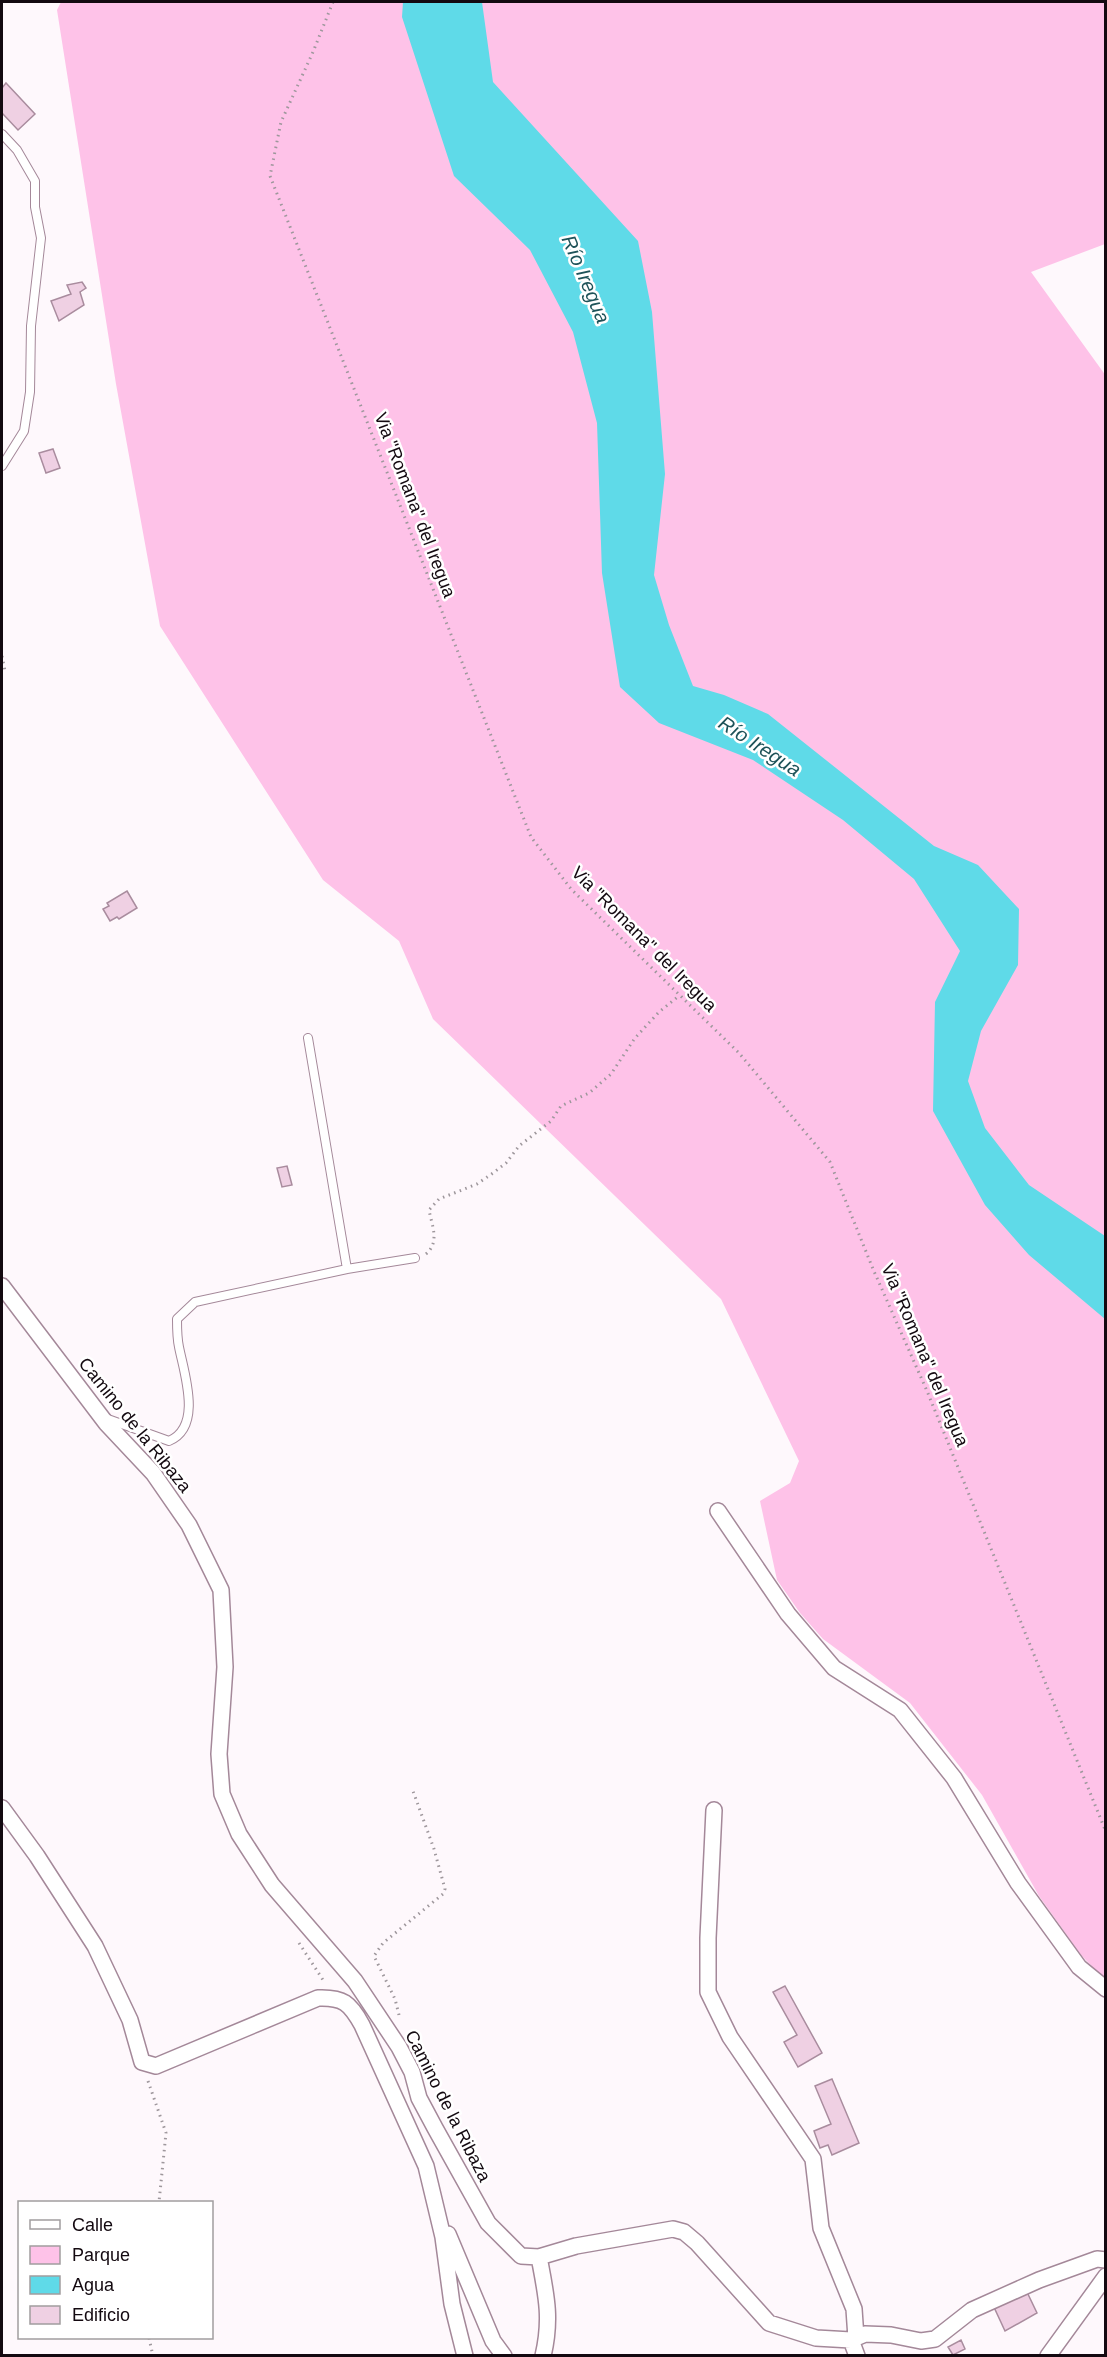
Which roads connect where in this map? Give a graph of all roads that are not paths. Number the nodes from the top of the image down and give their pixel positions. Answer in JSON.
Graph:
{"nodes":[{"id":1,"x":2,"y":134,"type":"edge"},
{"id":2,"x":2,"y":466,"type":"edge"},
{"id":3,"x":308,"y":1038,"type":"dead end"},
{"id":4,"x":415,"y":1258,"type":"road end"},
{"id":5,"x":346,"y":1269,"type":"junction"},
{"id":6,"x":2,"y":1286,"type":"edge"},
{"id":7,"x":101,"y":1416,"type":"junction"},
{"id":8,"x":718,"y":1511,"type":"dead end"},
{"id":9,"x":2,"y":1808,"type":"edge"},
{"id":10,"x":714,"y":1810,"type":"dead end"},
{"id":11,"x":1106,"y":1989,"type":"edge"},
{"id":12,"x":435,"y":2201,"type":"junction"},
{"id":13,"x":539,"y":2257,"type":"junction"},
{"id":14,"x":1106,"y":2260,"type":"edge"},
{"id":15,"x":1106,"y":2276,"type":"edge"},
{"id":16,"x":854,"y":2339,"type":"junction"},
{"id":17,"x":465,"y":2355,"type":"edge"},
{"id":18,"x":504,"y":2355,"type":"edge"},
{"id":19,"x":543,"y":2355,"type":"edge"},
{"id":20,"x":857,"y":2355,"type":"edge"},
{"id":21,"x":1048,"y":2355,"type":"edge"}],
"edges":[{"from":1,"to":2,"type":"lane"},
{"from":3,"to":5,"type":"lane"},
{"from":4,"to":5,"type":"lane"},
{"from":5,"to":7,"type":"lane"},
{"from":6,"to":7,"type":"street","name":"Camino de la Ribaza"},
{"from":7,"to":13,"type":"street","name":"Camino de la Ribaza"},
{"from":8,"to":11,"type":"street"},
{"from":9,"to":12,"type":"street"},
{"from":10,"to":16,"type":"street"},
{"from":12,"to":17,"type":"street"},
{"from":12,"to":18,"type":"street"},
{"from":13,"to":16,"type":"street"},
{"from":13,"to":19,"type":"street"},
{"from":14,"to":16,"type":"street"},
{"from":15,"to":21,"type":"street"},
{"from":16,"to":20,"type":"street"}]}
